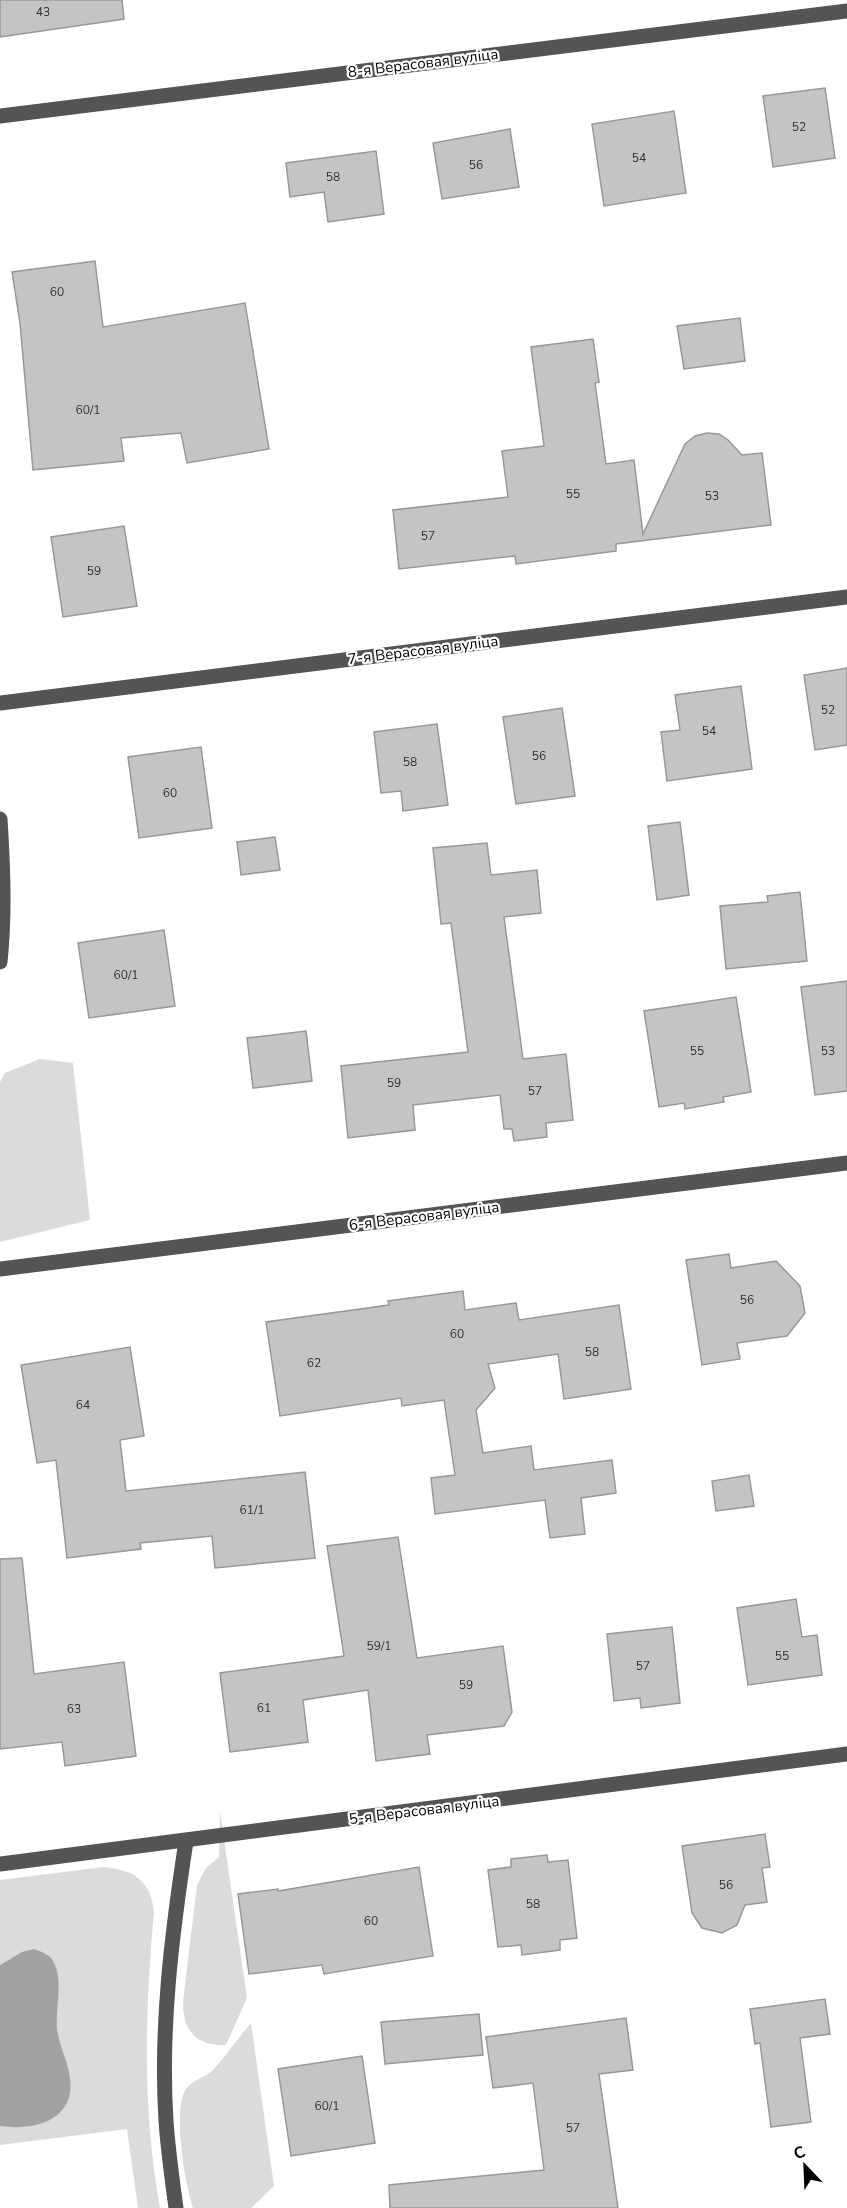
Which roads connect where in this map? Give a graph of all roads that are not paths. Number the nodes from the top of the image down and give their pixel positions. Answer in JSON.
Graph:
{"nodes":[{"id":1,"x":847,"y":11,"type":"edge"},
{"id":2,"x":0,"y":116,"type":"edge"},
{"id":3,"x":847,"y":597,"type":"edge"},
{"id":4,"x":0,"y":703,"type":"edge"},
{"id":5,"x":0,"y":819,"type":"edge"},
{"id":6,"x":0,"y":962,"type":"edge"},
{"id":7,"x":847,"y":1163,"type":"edge"},
{"id":8,"x":0,"y":1269,"type":"edge"},
{"id":9,"x":847,"y":1754,"type":"edge"},
{"id":10,"x":186,"y":1841,"type":"junction"},
{"id":11,"x":0,"y":1864,"type":"edge"},
{"id":12,"x":176,"y":2208,"type":"edge"}],
"edges":[{"from":1,"to":2,"type":"street","name":"8-я Верасовая вуліца"},
{"from":3,"to":4,"type":"street","name":"7-я Верасовая вуліца"},
{"from":5,"to":6,"type":"street"},
{"from":7,"to":8,"type":"street","name":"6-я Верасовая вуліца"},
{"from":9,"to":10,"type":"street","name":"5-я Верасовая вуліца"},
{"from":10,"to":11,"type":"street","name":"5-я Верасовая вуліца"},
{"from":10,"to":12,"type":"street"}]}
